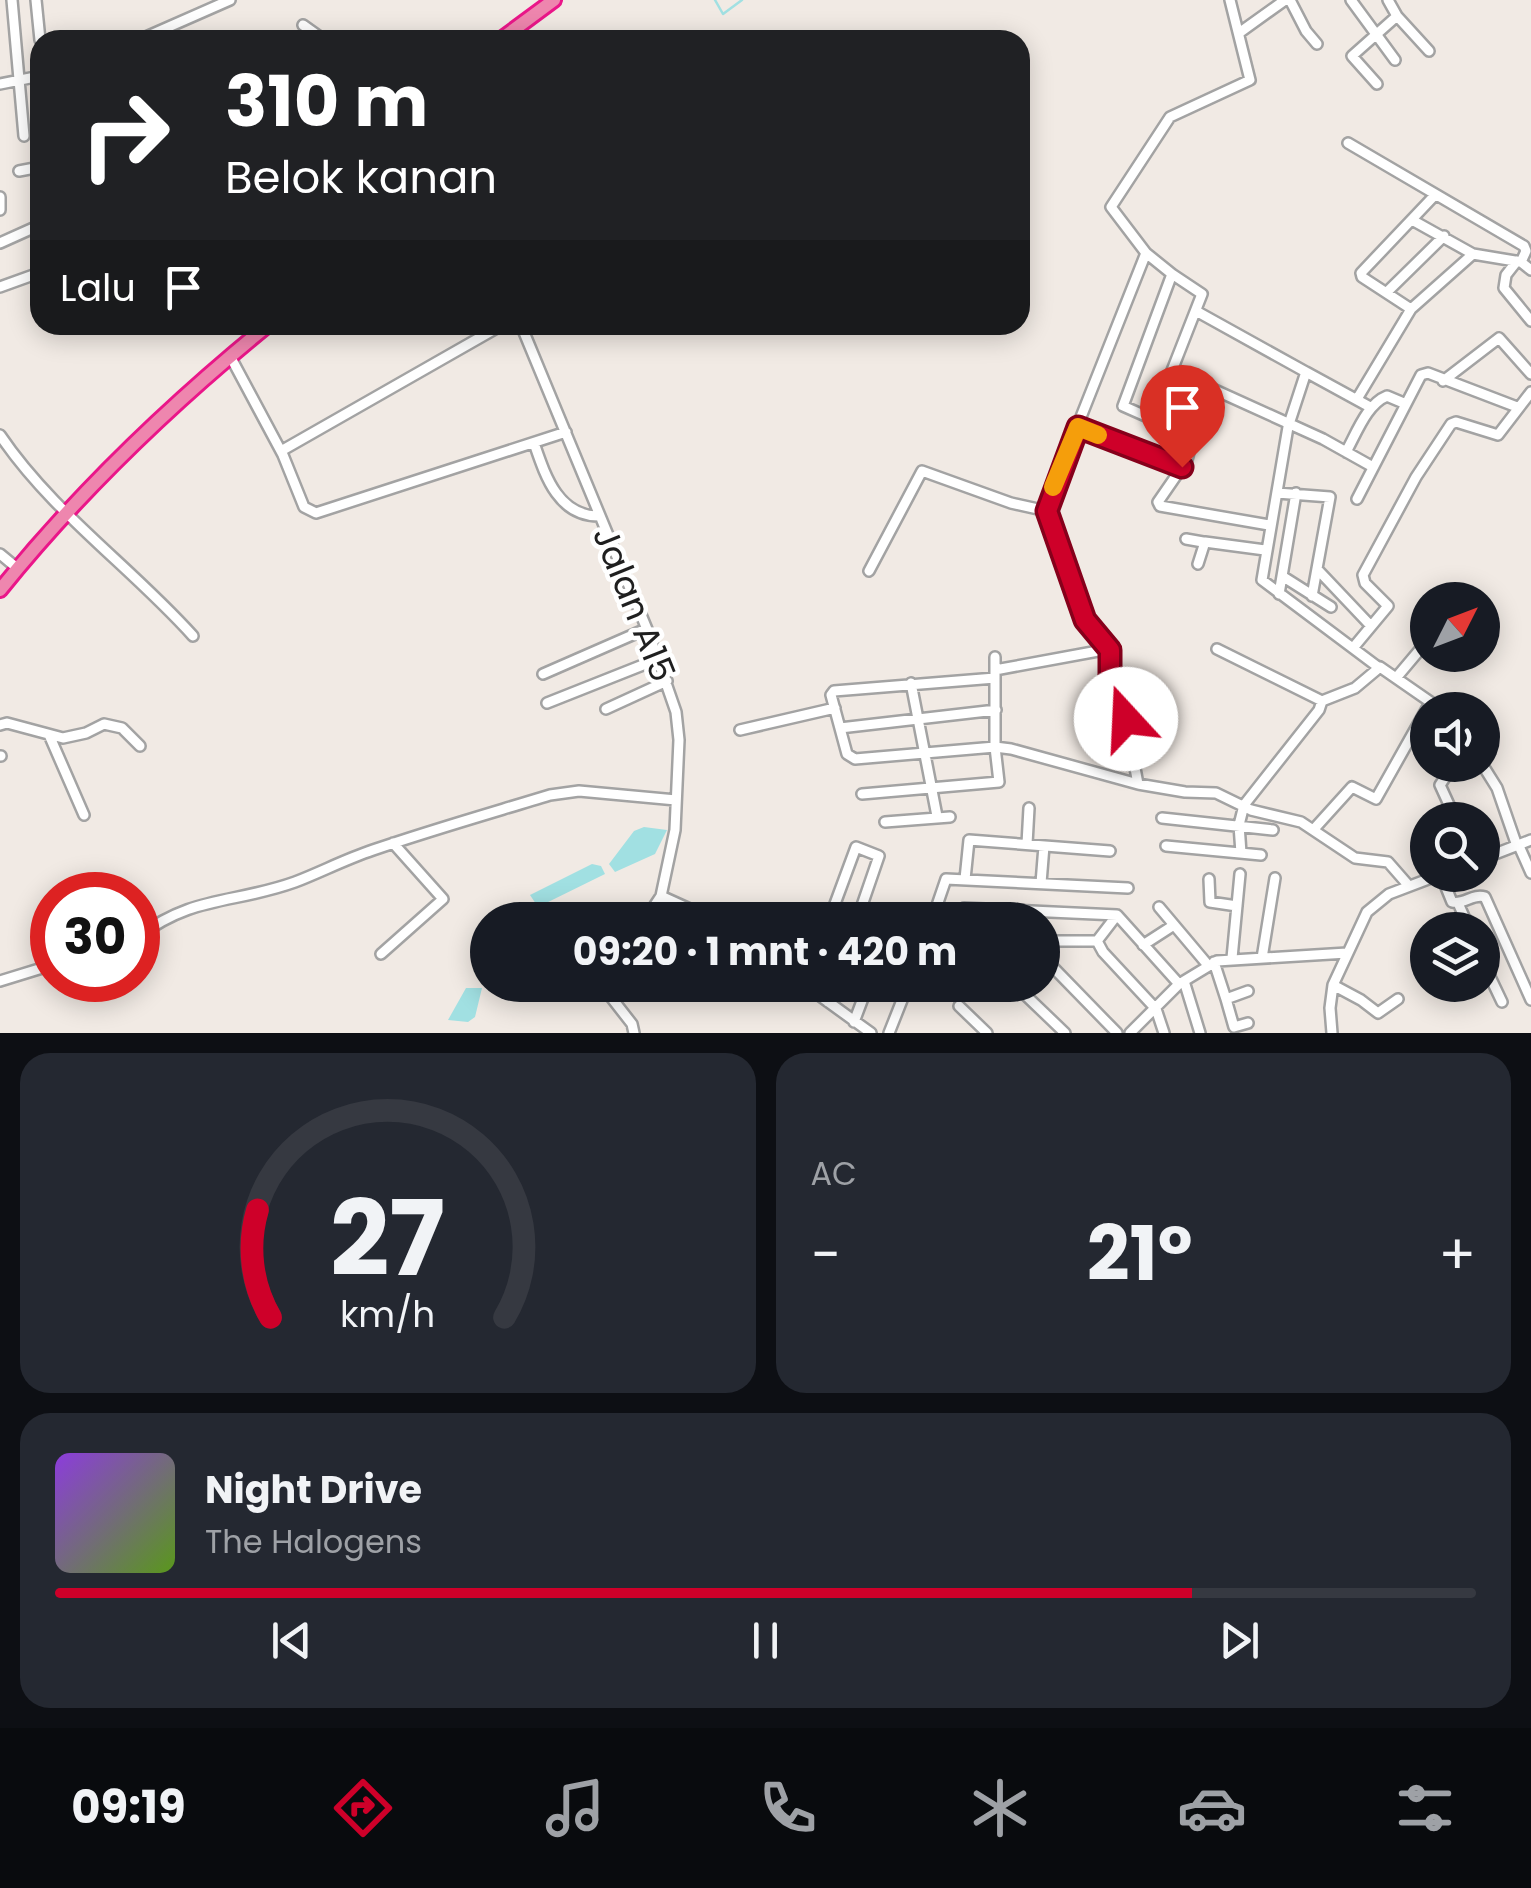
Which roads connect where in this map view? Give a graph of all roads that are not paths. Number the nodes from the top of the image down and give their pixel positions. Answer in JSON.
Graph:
{"nodes":[{"id":1,"x":12,"y":0,"type":"edge"},
{"id":2,"x":36,"y":0,"type":"edge"},
{"id":3,"x":230,"y":0,"type":"edge"},
{"id":4,"x":554,"y":0,"type":"edge"},
{"id":5,"x":1230,"y":0,"type":"edge"},
{"id":6,"x":1287,"y":0,"type":"edge"},
{"id":7,"x":1350,"y":0,"type":"edge"},
{"id":8,"x":1388,"y":0,"type":"edge"},
{"id":9,"x":1398,"y":16,"type":"junction"},
{"id":10,"x":304,"y":25,"type":"dead end"},
{"id":11,"x":39,"y":30,"type":"edge"},
{"id":12,"x":162,"y":30,"type":"edge"},
{"id":13,"x":311,"y":30,"type":"edge"},
{"id":14,"x":514,"y":30,"type":"edge"},
{"id":15,"x":1239,"y":32,"type":"junction"},
{"id":16,"x":1376,"y":35,"type":"junction"},
{"id":17,"x":1317,"y":44,"type":"dead end"},
{"id":18,"x":1429,"y":51,"type":"dead end"},
{"id":19,"x":1395,"y":60,"type":"dead end"},
{"id":20,"x":30,"y":78,"type":"edge"},
{"id":21,"x":18,"y":80,"type":"junction"},
{"id":22,"x":0,"y":84,"type":"edge"},
{"id":23,"x":1378,"y":84,"type":"dead end"},
{"id":24,"x":24,"y":136,"type":"dead end"},
{"id":25,"x":1348,"y":143,"type":"dead end"},
{"id":26,"x":30,"y":169,"type":"edge"},
{"id":27,"x":19,"y":171,"type":"dead end"},
{"id":28,"x":1435,"y":195,"type":"junction"},
{"id":29,"x":0,"y":197,"type":"edge"},
{"id":30,"x":0,"y":210,"type":"edge"},
{"id":31,"x":1412,"y":220,"type":"junction"},
{"id":32,"x":30,"y":230,"type":"edge"},
{"id":33,"x":1444,"y":236,"type":"junction"},
{"id":34,"x":0,"y":243,"type":"edge"},
{"id":35,"x":1146,"y":253,"type":"junction"},
{"id":36,"x":1472,"y":254,"type":"junction"},
{"id":37,"x":1519,"y":261,"type":"junction"},
{"id":38,"x":1531,"y":270,"type":"edge"},
{"id":39,"x":1172,"y":274,"type":"junction"},
{"id":40,"x":30,"y":276,"type":"edge"},
{"id":41,"x":0,"y":287,"type":"edge"},
{"id":42,"x":1387,"y":292,"type":"junction"},
{"id":43,"x":1411,"y":310,"type":"junction"},
{"id":44,"x":1196,"y":311,"type":"junction"},
{"id":45,"x":1531,"y":322,"type":"edge"},
{"id":46,"x":256,"y":335,"type":"edge"},
{"id":47,"x":484,"y":335,"type":"edge"},
{"id":48,"x":525,"y":335,"type":"edge"},
{"id":49,"x":230,"y":356,"type":"junction"},
{"id":50,"x":1173,"y":370,"type":"junction"},
{"id":51,"x":1306,"y":372,"type":"junction"},
{"id":52,"x":1531,"y":374,"type":"edge"},
{"id":53,"x":1443,"y":381,"type":"junction"},
{"id":54,"x":1528,"y":396,"type":"edge"},
{"id":55,"x":1357,"y":399,"type":"junction"},
{"id":56,"x":1406,"y":404,"type":"junction"},
{"id":57,"x":1370,"y":407,"type":"junction"},
{"id":58,"x":1517,"y":407,"type":"junction"},
{"id":59,"x":1154,"y":419,"type":"junction"},
{"id":60,"x":1289,"y":424,"type":"junction"},
{"id":61,"x":1078,"y":427,"type":"junction"},
{"id":62,"x":566,"y":432,"type":"junction"},
{"id":63,"x":0,"y":435,"type":"edge"},
{"id":64,"x":534,"y":443,"type":"junction"},
{"id":65,"x":281,"y":451,"type":"junction"},
{"id":66,"x":1346,"y":452,"type":"junction"},
{"id":67,"x":1373,"y":466,"type":"junction"},
{"id":68,"x":1182,"y":467,"type":"junction"},
{"id":69,"x":1277,"y":493,"type":"junction"},
{"id":70,"x":1296,"y":493,"type":"junction"},
{"id":71,"x":1357,"y":498,"type":"dead end"},
{"id":72,"x":1047,"y":511,"type":"junction"},
{"id":73,"x":65,"y":512,"type":"junction"},
{"id":74,"x":600,"y":516,"type":"junction"},
{"id":75,"x":1269,"y":525,"type":"junction"},
{"id":76,"x":1186,"y":538,"type":"dead end"},
{"id":77,"x":1203,"y":542,"type":"junction"},
{"id":78,"x":1265,"y":550,"type":"junction"},
{"id":79,"x":0,"y":554,"type":"edge"},
{"id":80,"x":1198,"y":564,"type":"dead end"},
{"id":81,"x":17,"y":568,"type":"junction"},
{"id":82,"x":1317,"y":569,"type":"junction"},
{"id":83,"x":870,"y":570,"type":"dead end"},
{"id":84,"x":1282,"y":576,"type":"junction"},
{"id":85,"x":0,"y":590,"type":"edge"},
{"id":86,"x":1278,"y":594,"type":"junction"},
{"id":87,"x":1312,"y":596,"type":"junction"},
{"id":88,"x":1331,"y":607,"type":"dead end"},
{"id":89,"x":1371,"y":626,"type":"junction"},
{"id":90,"x":646,"y":629,"type":"junction"},
{"id":91,"x":193,"y":636,"type":"dead end"},
{"id":92,"x":1104,"y":648,"type":"junction"},
{"id":93,"x":1354,"y":648,"type":"junction"},
{"id":94,"x":1217,"y":649,"type":"dead end"},
{"id":95,"x":994,"y":658,"type":"dead end"},
{"id":96,"x":658,"y":659,"type":"junction"},
{"id":97,"x":1410,"y":661,"type":"edge"},
{"id":98,"x":1378,"y":667,"type":"junction"},
{"id":99,"x":544,"y":674,"type":"dead end"},
{"id":100,"x":995,"y":674,"type":"junction"},
{"id":101,"x":1396,"y":678,"type":"junction"},
{"id":102,"x":666,"y":681,"type":"junction"},
{"id":103,"x":910,"y":683,"type":"junction"},
{"id":104,"x":1415,"y":692,"type":"edge"},
{"id":105,"x":1322,"y":701,"type":"junction"},
{"id":106,"x":548,"y":703,"type":"dead end"},
{"id":107,"x":836,"y":708,"type":"junction"},
{"id":108,"x":606,"y":709,"type":"dead end"},
{"id":109,"x":996,"y":710,"type":"junction"},
{"id":110,"x":917,"y":718,"type":"junction"},
{"id":111,"x":0,"y":725,"type":"edge"},
{"id":112,"x":840,"y":728,"type":"junction"},
{"id":113,"x":740,"y":730,"type":"dead end"},
{"id":114,"x":50,"y":737,"type":"junction"},
{"id":115,"x":1410,"y":739,"type":"edge"},
{"id":116,"x":140,"y":746,"type":"dead end"},
{"id":117,"x":995,"y":747,"type":"junction"},
{"id":118,"x":924,"y":752,"type":"junction"},
{"id":119,"x":1494,"y":782,"type":"edge"},
{"id":120,"x":1138,"y":784,"type":"junction"},
{"id":121,"x":931,"y":787,"type":"junction"},
{"id":122,"x":862,"y":794,"type":"dead end"},
{"id":123,"x":676,"y":800,"type":"junction"},
{"id":124,"x":1244,"y":805,"type":"junction"},
{"id":125,"x":1029,"y":808,"type":"dead end"},
{"id":126,"x":84,"y":815,"type":"dead end"},
{"id":127,"x":937,"y":816,"type":"junction"},
{"id":128,"x":950,"y":817,"type":"dead end"},
{"id":129,"x":1162,"y":818,"type":"dead end"},
{"id":130,"x":885,"y":822,"type":"dead end"},
{"id":131,"x":1239,"y":825,"type":"junction"},
{"id":132,"x":1314,"y":829,"type":"junction"},
{"id":133,"x":1273,"y":830,"type":"dead end"},
{"id":134,"x":1531,"y":840,"type":"edge"},
{"id":135,"x":393,"y":843,"type":"junction"},
{"id":136,"x":1027,"y":844,"type":"junction"},
{"id":137,"x":1044,"y":846,"type":"junction"},
{"id":138,"x":1166,"y":846,"type":"dead end"},
{"id":139,"x":1518,"y":846,"type":"junction"},
{"id":140,"x":1110,"y":851,"type":"dead end"},
{"id":141,"x":1500,"y":852,"type":"edge"},
{"id":142,"x":1241,"y":853,"type":"junction"},
{"id":143,"x":1261,"y":855,"type":"dead end"},
{"id":144,"x":1531,"y":873,"type":"edge"},
{"id":145,"x":1240,"y":874,"type":"dead end"},
{"id":146,"x":1275,"y":878,"type":"dead end"},
{"id":147,"x":965,"y":879,"type":"junction"},
{"id":148,"x":1209,"y":879,"type":"dead end"},
{"id":149,"x":1041,"y":883,"type":"junction"},
{"id":150,"x":1408,"y":886,"type":"joint"},
{"id":151,"x":1128,"y":888,"type":"dead end"},
{"id":152,"x":1447,"y":892,"type":"edge"},
{"id":153,"x":661,"y":896,"type":"junction"},
{"id":154,"x":657,"y":902,"type":"edge"},
{"id":155,"x":674,"y":902,"type":"edge"},
{"id":156,"x":836,"y":902,"type":"edge"},
{"id":157,"x":863,"y":902,"type":"edge"},
{"id":158,"x":938,"y":902,"type":"edge"},
{"id":159,"x":1458,"y":903,"type":"junction"},
{"id":160,"x":1237,"y":906,"type":"junction"},
{"id":161,"x":1159,"y":907,"type":"dead end"},
{"id":162,"x":1462,"y":912,"type":"edge"},
{"id":163,"x":1060,"y":915,"type":"edge"},
{"id":164,"x":1117,"y":915,"type":"junction"},
{"id":165,"x":160,"y":921,"type":"edge"},
{"id":166,"x":1174,"y":924,"type":"junction"},
{"id":167,"x":1060,"y":941,"type":"edge"},
{"id":168,"x":1097,"y":941,"type":"junction"},
{"id":169,"x":1143,"y":945,"type":"junction"},
{"id":170,"x":1347,"y":953,"type":"junction"},
{"id":171,"x":1508,"y":953,"type":"junction"},
{"id":172,"x":381,"y":954,"type":"dead end"},
{"id":173,"x":1500,"y":957,"type":"edge"},
{"id":174,"x":1232,"y":958,"type":"junction"},
{"id":175,"x":1262,"y":958,"type":"junction"},
{"id":176,"x":1211,"y":963,"type":"junction"},
{"id":177,"x":30,"y":972,"type":"edge"},
{"id":178,"x":1060,"y":974,"type":"edge"},
{"id":179,"x":0,"y":981,"type":"edge"},
{"id":180,"x":1182,"y":983,"type":"junction"},
{"id":181,"x":1333,"y":985,"type":"junction"},
{"id":182,"x":1248,"y":992,"type":"dead end"},
{"id":183,"x":1500,"y":998,"type":"edge"},
{"id":184,"x":1226,"y":999,"type":"junction"},
{"id":185,"x":1398,"y":999,"type":"dead end"},
{"id":186,"x":1531,"y":1000,"type":"edge"},
{"id":187,"x":615,"y":1002,"type":"edge"},
{"id":188,"x":828,"y":1002,"type":"edge"},
{"id":189,"x":862,"y":1002,"type":"edge"},
{"id":190,"x":901,"y":1002,"type":"edge"},
{"id":191,"x":1033,"y":1002,"type":"edge"},
{"id":192,"x":1502,"y":1002,"type":"dead end"},
{"id":193,"x":959,"y":1006,"type":"dead end"},
{"id":194,"x":1156,"y":1009,"type":"junction"},
{"id":195,"x":854,"y":1022,"type":"junction"},
{"id":196,"x":1248,"y":1023,"type":"dead end"},
{"id":197,"x":1235,"y":1030,"type":"edge"},
{"id":198,"x":634,"y":1033,"type":"edge"},
{"id":199,"x":871,"y":1033,"type":"edge"},
{"id":200,"x":889,"y":1033,"type":"edge"},
{"id":201,"x":987,"y":1033,"type":"edge"},
{"id":202,"x":1065,"y":1033,"type":"edge"},
{"id":203,"x":1117,"y":1033,"type":"edge"},
{"id":204,"x":1130,"y":1033,"type":"edge"},
{"id":205,"x":1164,"y":1033,"type":"edge"},
{"id":206,"x":1200,"y":1033,"type":"edge"},
{"id":207,"x":1332,"y":1033,"type":"edge"}],
"edges":[{"from":1,"to":21,"type":"street"},
{"from":2,"to":11,"type":"street"},
{"from":3,"to":12,"type":"street"},
{"from":4,"to":14,"type":"highway"},
{"from":5,"to":15,"type":"street"},
{"from":6,"to":15,"type":"street"},
{"from":6,"to":17,"type":"street"},
{"from":7,"to":16,"type":"street"},
{"from":8,"to":9,"type":"street"},
{"from":9,"to":16,"type":"street"},
{"from":9,"to":18,"type":"street"},
{"from":10,"to":13,"type":"street"},
{"from":15,"to":35,"type":"street"},
{"from":16,"to":19,"type":"street"},
{"from":16,"to":23,"type":"street"},
{"from":20,"to":21,"type":"street"},
{"from":21,"to":22,"type":"street"},
{"from":21,"to":24,"type":"street"},
{"from":25,"to":28,"type":"street"},
{"from":26,"to":27,"type":"street"},
{"from":28,"to":31,"type":"street"},
{"from":28,"to":37,"type":"street"},
{"from":29,"to":30,"type":"street"},
{"from":31,"to":33,"type":"street"},
{"from":31,"to":42,"type":"street"},
{"from":32,"to":34,"type":"street"},
{"from":33,"to":36,"type":"street"},
{"from":33,"to":42,"type":"street"},
{"from":35,"to":39,"type":"street"},
{"from":35,"to":61,"type":"street"},
{"from":36,"to":37,"type":"street"},
{"from":36,"to":43,"type":"street"},
{"from":37,"to":38,"type":"street"},
{"from":37,"to":45,"type":"street"},
{"from":39,"to":44,"type":"street"},
{"from":39,"to":59,"type":"street"},
{"from":40,"to":41,"type":"street"},
{"from":42,"to":43,"type":"street"},
{"from":43,"to":55,"type":"street"},
{"from":44,"to":50,"type":"street"},
{"from":44,"to":51,"type":"street"},
{"from":46,"to":49,"type":"highway"},
{"from":47,"to":65,"type":"street"},
{"from":48,"to":62,"type":"street","name":"Jalan A15"},
{"from":49,"to":65,"type":"street"},
{"from":49,"to":73,"type":"highway"},
{"from":50,"to":59,"type":"street"},
{"from":50,"to":60,"type":"street"},
{"from":51,"to":55,"type":"street"},
{"from":51,"to":60,"type":"street"},
{"from":52,"to":53,"type":"street"},
{"from":53,"to":56,"type":"street"},
{"from":53,"to":58,"type":"street"},
{"from":54,"to":58,"type":"street"},
{"from":55,"to":57,"type":"street"},
{"from":56,"to":57,"type":"street"},
{"from":56,"to":67,"type":"street"},
{"from":57,"to":66,"type":"street"},
{"from":58,"to":89,"type":"street"},
{"from":59,"to":68,"type":"street"},
{"from":60,"to":66,"type":"street"},
{"from":60,"to":69,"type":"street"},
{"from":61,"to":68,"type":"street"},
{"from":61,"to":72,"type":"street"},
{"from":62,"to":64,"type":"street"},
{"from":62,"to":74,"type":"street","name":"Jalan A15"},
{"from":63,"to":73,"type":"street"},
{"from":64,"to":65,"type":"street"},
{"from":64,"to":74,"type":"street"},
{"from":66,"to":67,"type":"street"},
{"from":67,"to":71,"type":"street"},
{"from":68,"to":75,"type":"street"},
{"from":69,"to":70,"type":"street"},
{"from":69,"to":75,"type":"street"},
{"from":70,"to":82,"type":"street"},
{"from":70,"to":84,"type":"street"},
{"from":72,"to":83,"type":"street"},
{"from":72,"to":92,"type":"street"},
{"from":73,"to":81,"type":"highway"},
{"from":73,"to":91,"type":"street"},
{"from":74,"to":90,"type":"street","name":"Jalan A15"},
{"from":75,"to":78,"type":"street"},
{"from":76,"to":77,"type":"street"},
{"from":77,"to":78,"type":"street"},
{"from":77,"to":80,"type":"street"},
{"from":78,"to":86,"type":"street"},
{"from":79,"to":81,"type":"street"},
{"from":81,"to":85,"type":"highway"},
{"from":82,"to":87,"type":"street"},
{"from":82,"to":89,"type":"street"},
{"from":84,"to":86,"type":"street"},
{"from":84,"to":87,"type":"street"},
{"from":86,"to":93,"type":"street"},
{"from":87,"to":88,"type":"street"},
{"from":89,"to":93,"type":"street"},
{"from":90,"to":96,"type":"street","name":"Jalan A15"},
{"from":90,"to":99,"type":"street"},
{"from":92,"to":100,"type":"street"},
{"from":92,"to":120,"type":"street"},
{"from":93,"to":98,"type":"street"},
{"from":94,"to":105,"type":"street"},
{"from":95,"to":100,"type":"street"},
{"from":96,"to":102,"type":"street","name":"Jalan A15"},
{"from":96,"to":106,"type":"street"},
{"from":97,"to":101,"type":"street"},
{"from":98,"to":101,"type":"street"},
{"from":98,"to":105,"type":"street"},
{"from":100,"to":103,"type":"street"},
{"from":100,"to":109,"type":"street"},
{"from":101,"to":104,"type":"street"},
{"from":102,"to":108,"type":"street"},
{"from":102,"to":123,"type":"street","name":"Jalan A15"},
{"from":103,"to":107,"type":"street"},
{"from":103,"to":110,"type":"street"},
{"from":105,"to":124,"type":"street"},
{"from":107,"to":112,"type":"street"},
{"from":107,"to":113,"type":"street"},
{"from":109,"to":110,"type":"street"},
{"from":109,"to":117,"type":"street"},
{"from":110,"to":112,"type":"street"},
{"from":110,"to":118,"type":"street"},
{"from":111,"to":114,"type":"street"},
{"from":112,"to":118,"type":"street"},
{"from":114,"to":116,"type":"street"},
{"from":114,"to":126,"type":"street"},
{"from":115,"to":132,"type":"street"},
{"from":117,"to":118,"type":"street"},
{"from":117,"to":120,"type":"street"},
{"from":117,"to":121,"type":"street"},
{"from":118,"to":121,"type":"street"},
{"from":119,"to":139,"type":"street"},
{"from":120,"to":124,"type":"street"},
{"from":121,"to":122,"type":"street"},
{"from":121,"to":127,"type":"street"},
{"from":123,"to":135,"type":"street"},
{"from":123,"to":153,"type":"street","name":"Jalan A15"},
{"from":124,"to":131,"type":"street"},
{"from":124,"to":132,"type":"street"},
{"from":125,"to":136,"type":"street"},
{"from":127,"to":128,"type":"street"},
{"from":127,"to":130,"type":"street"},
{"from":129,"to":131,"type":"street"},
{"from":131,"to":133,"type":"street"},
{"from":131,"to":142,"type":"street"},
{"from":132,"to":150,"type":"street"},
{"from":134,"to":139,"type":"street"},
{"from":135,"to":165,"type":"street"},
{"from":135,"to":172,"type":"street"},
{"from":136,"to":137,"type":"street"},
{"from":136,"to":147,"type":"street"},
{"from":137,"to":140,"type":"street"},
{"from":137,"to":149,"type":"street"},
{"from":138,"to":142,"type":"street"},
{"from":139,"to":141,"type":"street"},
{"from":139,"to":144,"type":"street"},
{"from":142,"to":143,"type":"street"},
{"from":145,"to":160,"type":"street"},
{"from":146,"to":175,"type":"street"},
{"from":147,"to":149,"type":"street"},
{"from":147,"to":158,"type":"street"},
{"from":148,"to":160,"type":"street"},
{"from":149,"to":151,"type":"street"},
{"from":150,"to":170,"type":"street"},
{"from":152,"to":159,"type":"street"},
{"from":153,"to":154,"type":"street"},
{"from":153,"to":155,"type":"street"},
{"from":156,"to":157,"type":"street"},
{"from":159,"to":162,"type":"street"},
{"from":159,"to":171,"type":"street"},
{"from":160,"to":174,"type":"street"},
{"from":161,"to":166,"type":"street"},
{"from":163,"to":164,"type":"street"},
{"from":164,"to":168,"type":"street"},
{"from":164,"to":169,"type":"street"},
{"from":166,"to":169,"type":"street"},
{"from":166,"to":176,"type":"street"},
{"from":167,"to":168,"type":"street"},
{"from":168,"to":194,"type":"street"},
{"from":169,"to":180,"type":"street"},
{"from":170,"to":175,"type":"street"},
{"from":170,"to":181,"type":"street"},
{"from":171,"to":173,"type":"street"},
{"from":171,"to":186,"type":"street"},
{"from":174,"to":175,"type":"street"},
{"from":174,"to":176,"type":"street"},
{"from":176,"to":180,"type":"street"},
{"from":176,"to":184,"type":"street"},
{"from":177,"to":179,"type":"street"},
{"from":178,"to":203,"type":"street"},
{"from":180,"to":194,"type":"street"},
{"from":180,"to":206,"type":"street"},
{"from":181,"to":185,"type":"street"},
{"from":181,"to":207,"type":"street"},
{"from":182,"to":184,"type":"street"},
{"from":183,"to":192,"type":"street"},
{"from":184,"to":197,"type":"street"},
{"from":187,"to":198,"type":"street"},
{"from":188,"to":195,"type":"street"},
{"from":189,"to":195,"type":"street"},
{"from":190,"to":200,"type":"street"},
{"from":191,"to":202,"type":"street"},
{"from":193,"to":201,"type":"street"},
{"from":194,"to":204,"type":"street"},
{"from":194,"to":205,"type":"street"},
{"from":195,"to":199,"type":"street"},
{"from":196,"to":197,"type":"street"}]}
